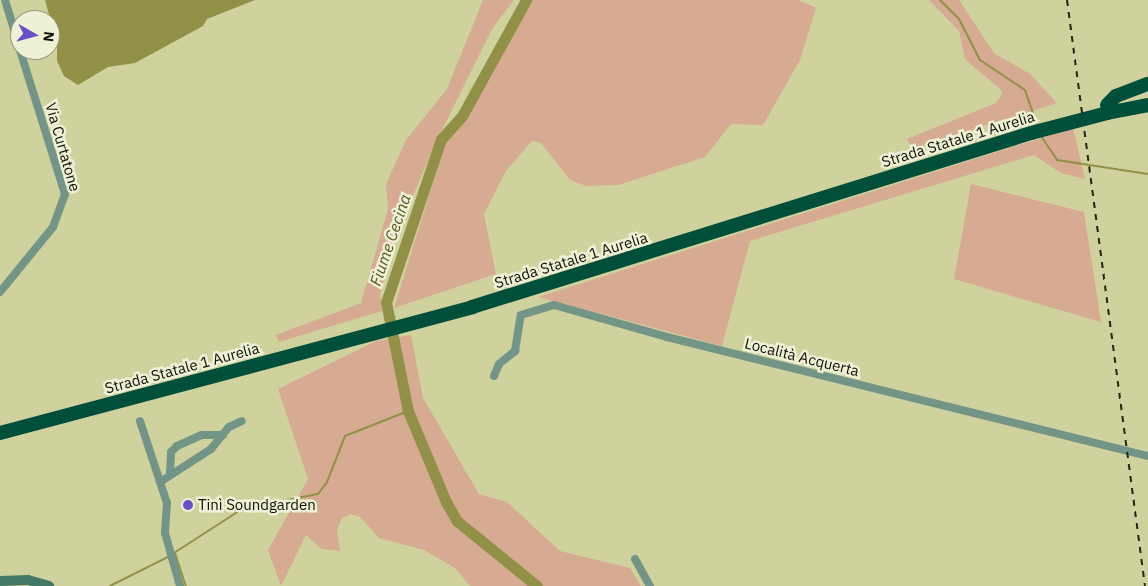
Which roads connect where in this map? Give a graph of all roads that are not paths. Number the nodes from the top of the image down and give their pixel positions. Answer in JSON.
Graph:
{"nodes":[{"id":1,"x":5,"y":0,"type":"edge"},
{"id":2,"x":10,"y":17,"type":"edge"},
{"id":3,"x":23,"y":60,"type":"edge"},
{"id":4,"x":1148,"y":84,"type":"edge"},
{"id":5,"x":1148,"y":96,"type":"edge"},
{"id":6,"x":1148,"y":105,"type":"edge"},
{"id":7,"x":1106,"y":108,"type":"junction"},
{"id":8,"x":0,"y":292,"type":"edge"},
{"id":9,"x":341,"y":339,"type":"junction"},
{"id":10,"x":494,"y":376,"type":"dead end"},
{"id":11,"x":140,"y":421,"type":"dead end"},
{"id":12,"x":242,"y":421,"type":"dead end"},
{"id":13,"x":0,"y":424,"type":"edge"},
{"id":14,"x":0,"y":433,"type":"edge"},
{"id":15,"x":222,"y":435,"type":"junction"},
{"id":16,"x":1148,"y":456,"type":"edge"},
{"id":17,"x":170,"y":473,"type":"junction"},
{"id":18,"x":160,"y":482,"type":"junction"},
{"id":19,"x":634,"y":559,"type":"dead end"},
{"id":20,"x":0,"y":581,"type":"edge"},
{"id":21,"x":50,"y":586,"type":"edge"},
{"id":22,"x":180,"y":586,"type":"edge"},
{"id":23,"x":650,"y":586,"type":"edge"}],
"edges":[{"from":1,"to":2,"type":"street","name":"Via Curtatone"},
{"from":3,"to":8,"type":"street","name":"Via Curtatone"},
{"from":4,"to":7,"type":"highway"},
{"from":5,"to":7,"type":"highway","name":"Strada Statale 1 Aurelia"},
{"from":6,"to":7,"type":"highway","name":"Strada Statale 1 Aurelia"},
{"from":7,"to":9,"type":"highway","name":"Strada Statale 1 Aurelia","bridge":true},
{"from":9,"to":13,"type":"highway","name":"Strada Statale 1 Aurelia"},
{"from":9,"to":14,"type":"highway","name":"Strada Statale 1 Aurelia"},
{"from":10,"to":16,"type":"street","name":"Località Acquerta"},
{"from":11,"to":18,"type":"street"},
{"from":12,"to":15,"type":"street"},
{"from":15,"to":17,"type":"street"},
{"from":15,"to":17,"type":"street"},
{"from":17,"to":18,"type":"street"},
{"from":18,"to":22,"type":"street"},
{"from":19,"to":23,"type":"street"},
{"from":20,"to":21,"type":"main road"}]}
